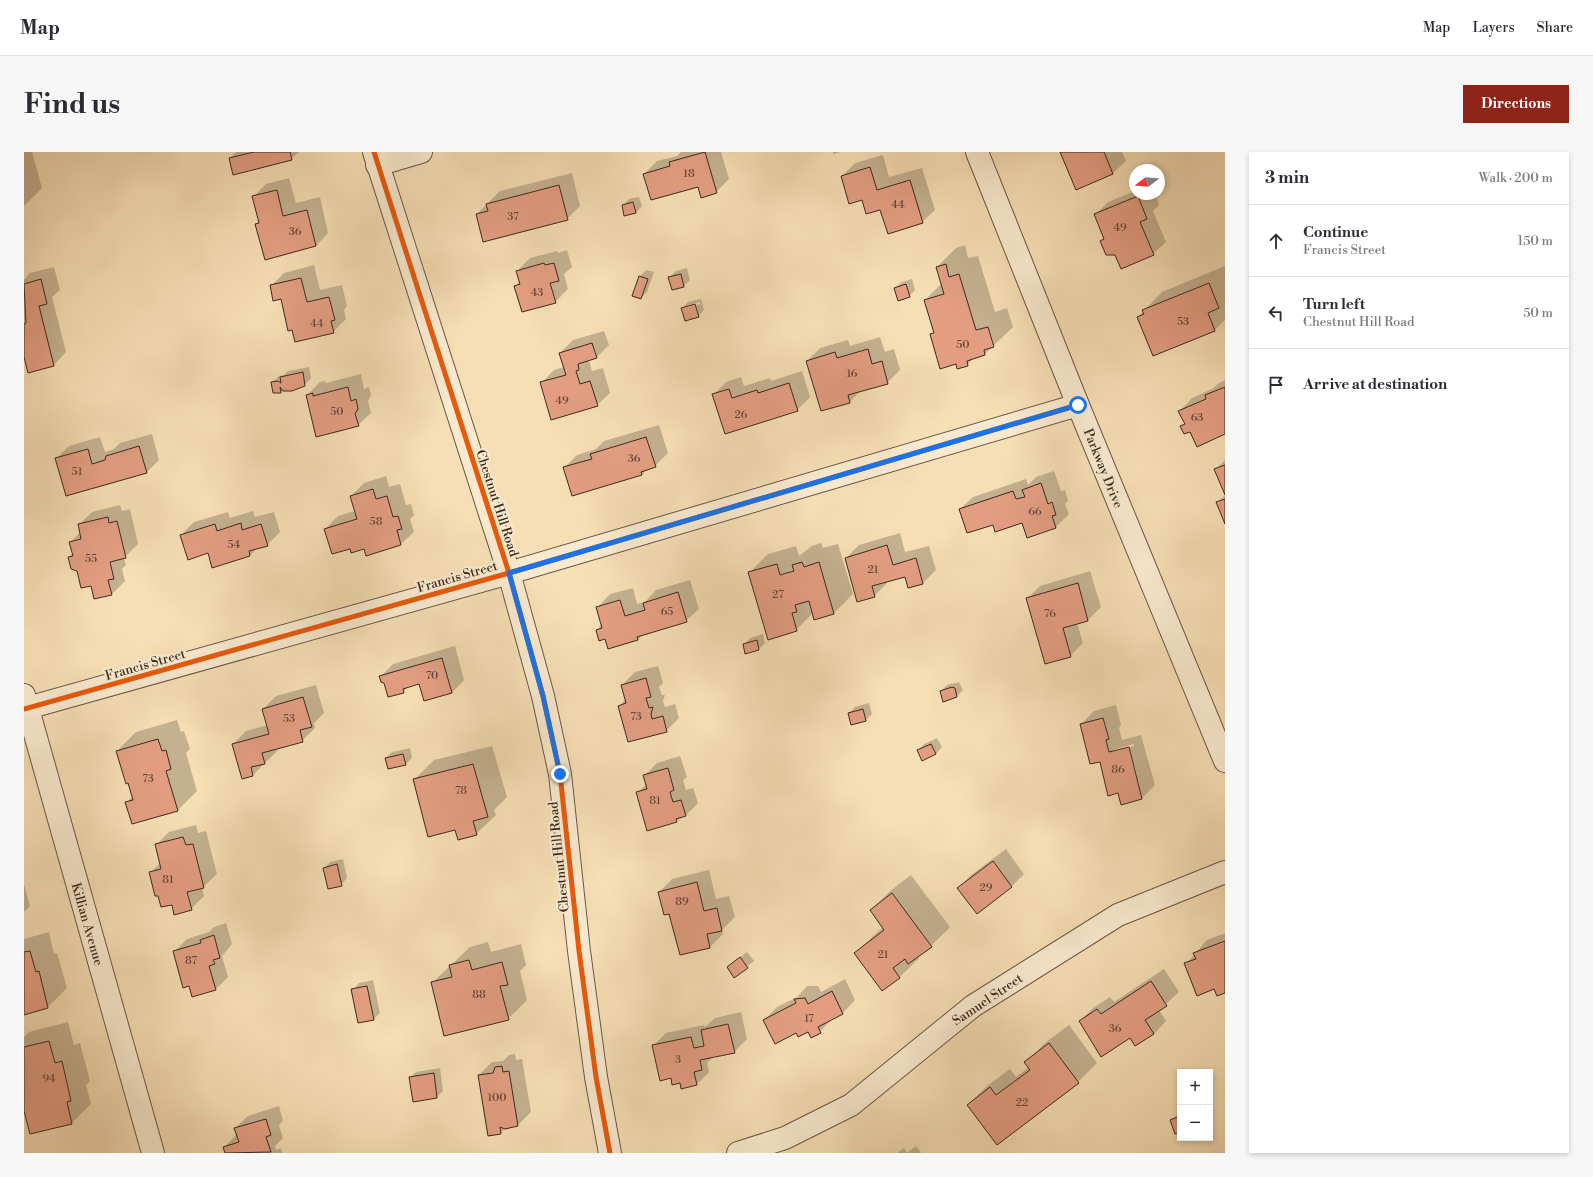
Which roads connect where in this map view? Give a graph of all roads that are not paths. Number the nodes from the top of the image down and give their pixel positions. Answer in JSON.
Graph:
{"nodes":[{"id":1,"x":421,"y":152,"type":"edge"},
{"id":2,"x":977,"y":152,"type":"edge"},
{"id":3,"x":375,"y":158,"type":"edge"},
{"id":4,"x":1078,"y":405,"type":"junction"},
{"id":5,"x":509,"y":573,"type":"junction"},
{"id":6,"x":25,"y":704,"type":"edge"},
{"id":7,"x":1225,"y":761,"type":"edge"},
{"id":8,"x":1225,"y":872,"type":"edge"},
{"id":9,"x":152,"y":1153,"type":"edge"},
{"id":10,"x":610,"y":1153,"type":"edge"},
{"id":11,"x":738,"y":1153,"type":"edge"}],
"edges":[{"from":1,"to":3,"type":"street"},
{"from":2,"to":4,"type":"street","name":"Parkway Drive"},
{"from":3,"to":5,"type":"street","name":"Chestnut Hill Road"},
{"from":4,"to":5,"type":"street","name":"Francis Street"},
{"from":4,"to":7,"type":"street","name":"Parkway Drive"},
{"from":5,"to":6,"type":"street","name":"Francis Street"},
{"from":5,"to":10,"type":"street","name":"Chestnut Hill Road"},
{"from":6,"to":9,"type":"street","name":"Killian Avenue"},
{"from":8,"to":11,"type":"street","name":"Samuel Street"}]}
